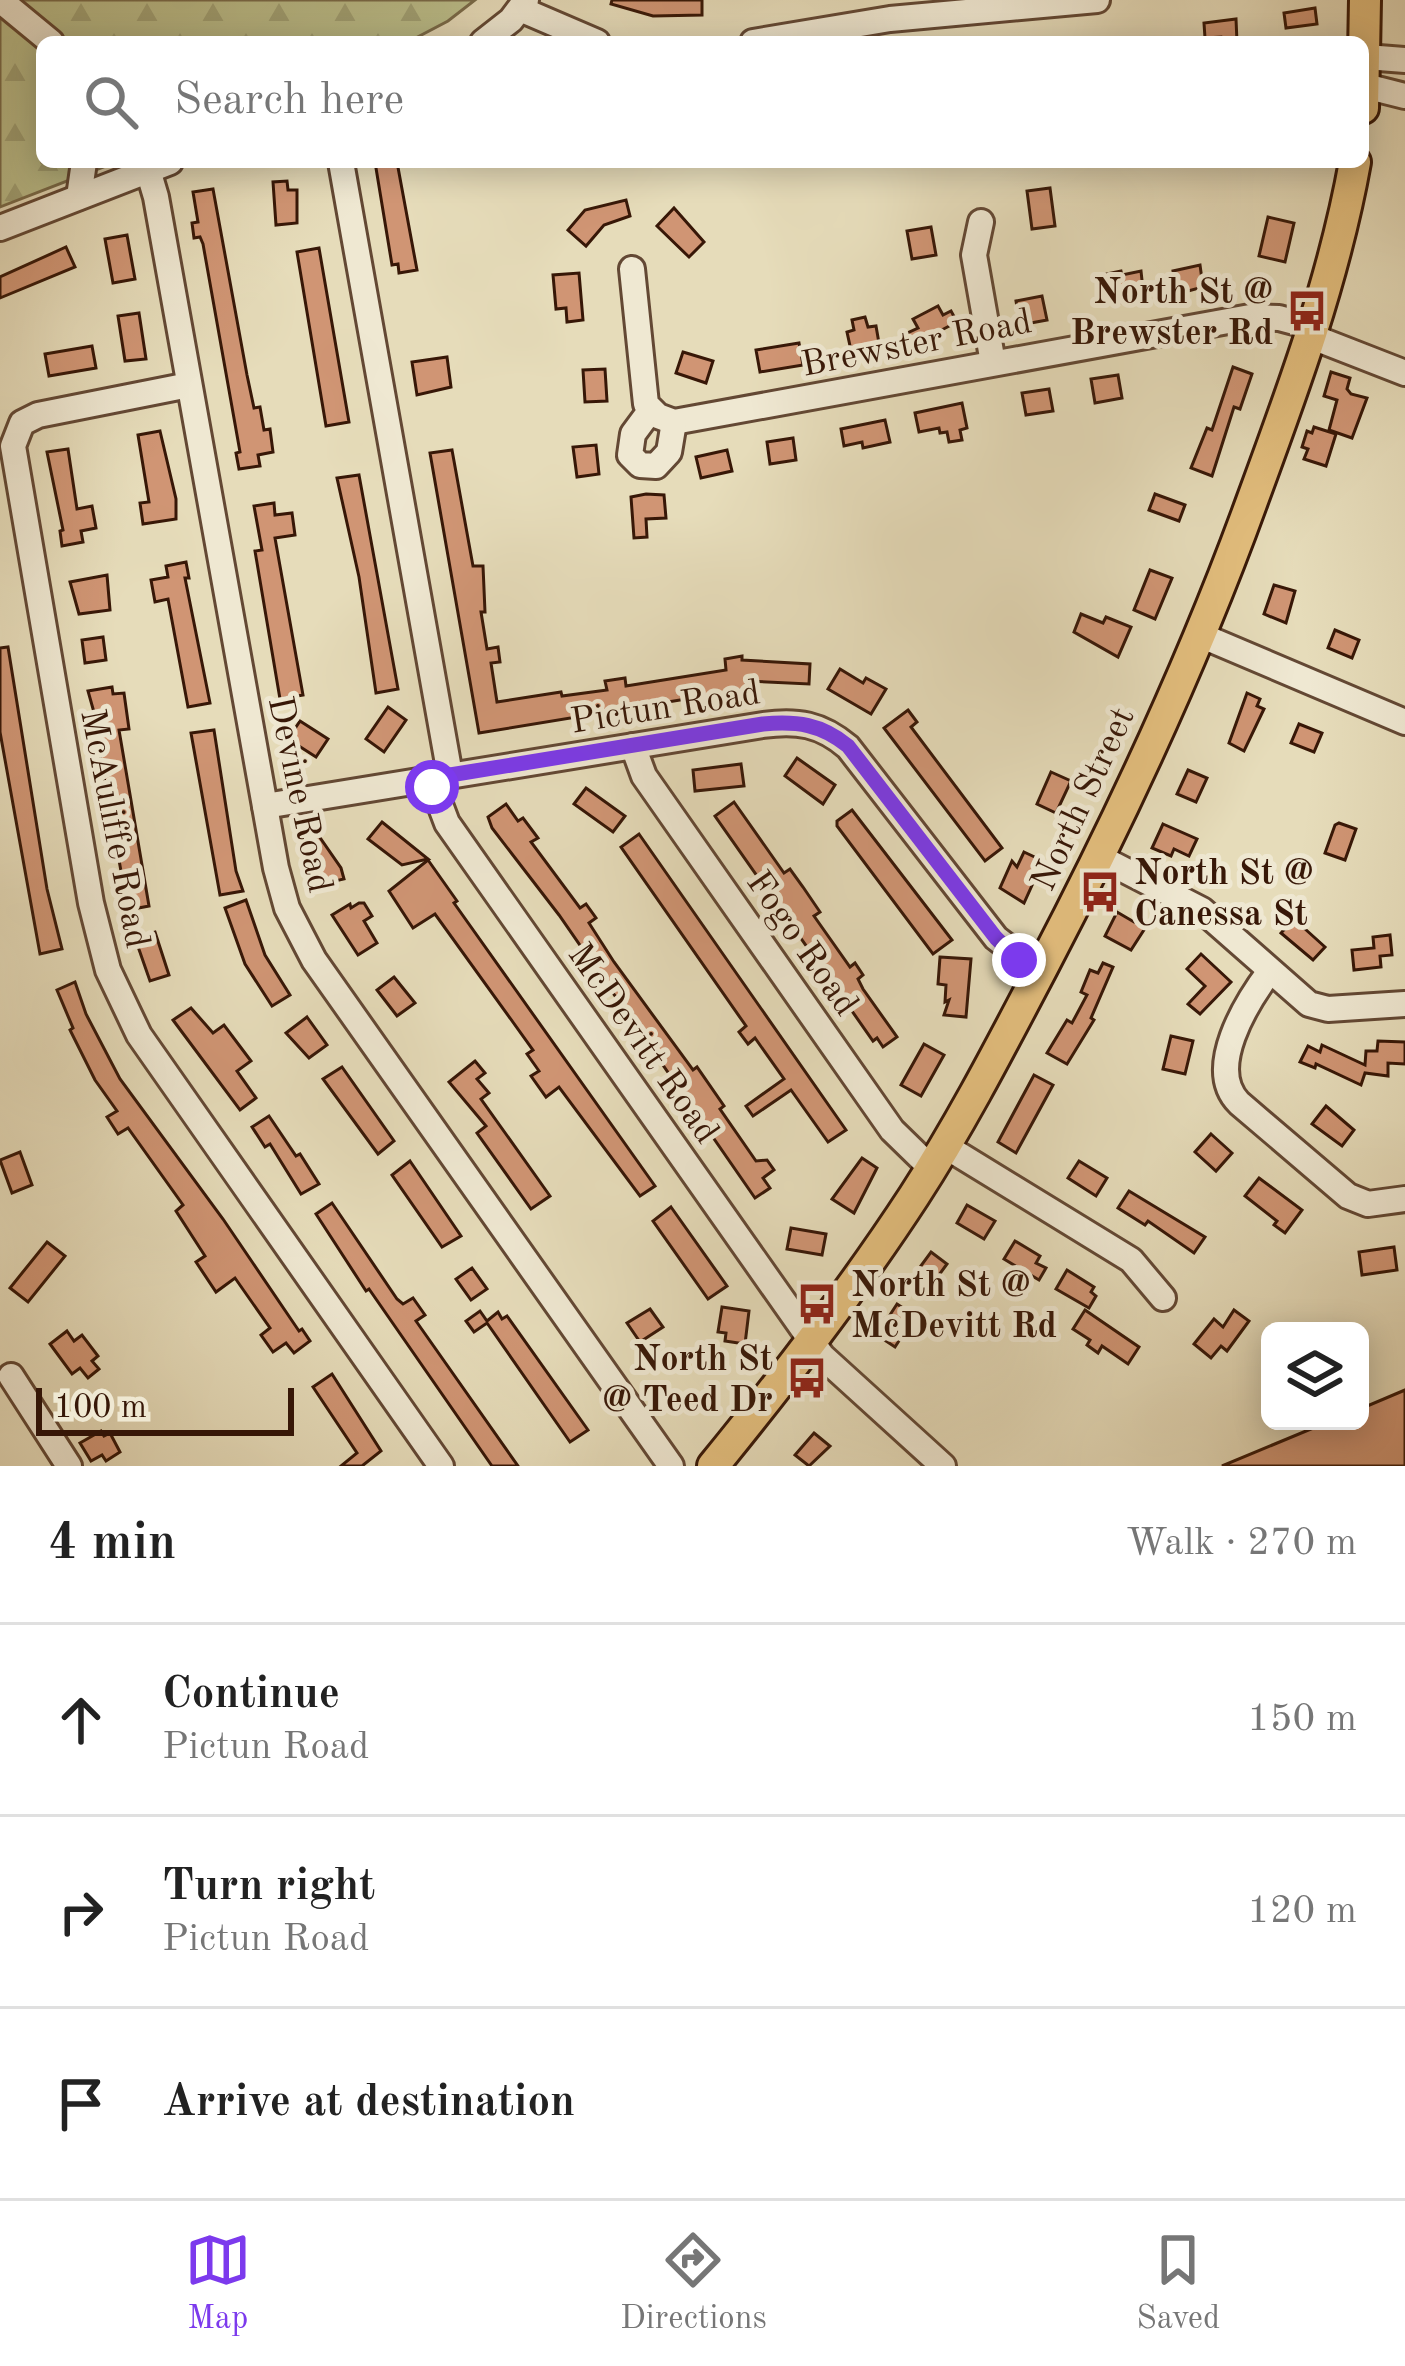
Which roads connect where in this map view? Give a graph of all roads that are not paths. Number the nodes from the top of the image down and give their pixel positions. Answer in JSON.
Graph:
{"nodes":[{"id":1,"x":0,"y":0,"type":"edge"},
{"id":2,"x":1096,"y":0,"type":"edge"},
{"id":3,"x":1365,"y":0,"type":"edge"},
{"id":4,"x":523,"y":4,"type":"edge"},
{"id":5,"x":1011,"y":4,"type":"edge"},
{"id":6,"x":44,"y":36,"type":"edge"},
{"id":7,"x":489,"y":36,"type":"edge"},
{"id":8,"x":579,"y":36,"type":"edge"},
{"id":9,"x":787,"y":36,"type":"edge"},
{"id":10,"x":1365,"y":36,"type":"edge"},
{"id":11,"x":1405,"y":60,"type":"edge"},
{"id":12,"x":1369,"y":82,"type":"edge"},
{"id":13,"x":1369,"y":85,"type":"edge"},
{"id":14,"x":1405,"y":96,"type":"edge"},
{"id":15,"x":83,"y":168,"type":"edge"},
{"id":16,"x":154,"y":168,"type":"edge"},
{"id":17,"x":159,"y":168,"type":"edge"},
{"id":18,"x":342,"y":168,"type":"edge"},
{"id":19,"x":1354,"y":168,"type":"edge"},
{"id":20,"x":79,"y":197,"type":"junction"},
{"id":21,"x":981,"y":222,"type":"dead end"},
{"id":22,"x":0,"y":228,"type":"edge"},
{"id":23,"x":632,"y":269,"type":"dead end"},
{"id":24,"x":1311,"y":331,"type":"junction"},
{"id":25,"x":993,"y":363,"type":"junction"},
{"id":26,"x":1405,"y":373,"type":"edge"},
{"id":27,"x":189,"y":386,"type":"junction"},
{"id":28,"x":1200,"y":635,"type":"junction"},
{"id":29,"x":1405,"y":722,"type":"edge"},
{"id":30,"x":633,"y":746,"type":"junction"},
{"id":31,"x":440,"y":777,"type":"junction"},
{"id":32,"x":265,"y":806,"type":"junction"},
{"id":33,"x":1100,"y":857,"type":"junction"},
{"id":34,"x":1270,"y":971,"type":"junction"},
{"id":35,"x":1040,"y":972,"type":"junction"},
{"id":36,"x":1405,"y":1004,"type":"edge"},
{"id":37,"x":938,"y":1157,"type":"junction"},
{"id":38,"x":1405,"y":1199,"type":"edge"},
{"id":39,"x":1163,"y":1298,"type":"dead end"},
{"id":40,"x":812,"y":1342,"type":"junction"},
{"id":41,"x":11,"y":1376,"type":"dead end"},
{"id":42,"x":69,"y":1466,"type":"edge"},
{"id":43,"x":441,"y":1466,"type":"edge"},
{"id":44,"x":671,"y":1466,"type":"edge"},
{"id":45,"x":712,"y":1466,"type":"edge"},
{"id":46,"x":943,"y":1466,"type":"edge"}],
"edges":[{"from":1,"to":6,"type":"street"},
{"from":2,"to":5,"type":"street"},
{"from":3,"to":10,"type":"main road"},
{"from":4,"to":7,"type":"street"},
{"from":4,"to":8,"type":"street"},
{"from":5,"to":9,"type":"street"},
{"from":11,"to":12,"type":"street"},
{"from":13,"to":14,"type":"street"},
{"from":15,"to":20,"type":"street"},
{"from":16,"to":20,"type":"street"},
{"from":17,"to":27,"type":"street","name":"Devine Road"},
{"from":18,"to":31,"type":"street","name":"McDevitt Road"},
{"from":19,"to":24,"type":"main road","name":"North Street"},
{"from":20,"to":22,"type":"street"},
{"from":21,"to":25,"type":"street"},
{"from":23,"to":25,"type":"street","name":"Brewster Road"},
{"from":24,"to":25,"type":"street","name":"Brewster Road"},
{"from":24,"to":26,"type":"street","name":"Brewster Road"},
{"from":24,"to":28,"type":"main road","name":"North Street"},
{"from":27,"to":32,"type":"street","name":"Devine Road"},
{"from":27,"to":43,"type":"street","name":"McAuliffe Road"},
{"from":28,"to":29,"type":"street"},
{"from":28,"to":33,"type":"main road","name":"North Street"},
{"from":30,"to":31,"type":"street","name":"Pictun Road"},
{"from":30,"to":35,"type":"street","name":"Pictun Road"},
{"from":30,"to":37,"type":"street","name":"Fogo Road"},
{"from":31,"to":32,"type":"street","name":"Pictun Road"},
{"from":31,"to":40,"type":"street","name":"McDevitt Road"},
{"from":32,"to":44,"type":"street","name":"Devine Road"},
{"from":33,"to":34,"type":"street"},
{"from":33,"to":35,"type":"main road","name":"North Street"},
{"from":34,"to":36,"type":"street"},
{"from":34,"to":38,"type":"street"},
{"from":35,"to":37,"type":"main road","name":"North Street"},
{"from":37,"to":39,"type":"street","name":"Fogo Road"},
{"from":37,"to":40,"type":"main road","name":"North Street"},
{"from":40,"to":45,"type":"main road","name":"North Street"},
{"from":40,"to":46,"type":"street","name":"McDevitt Road"},
{"from":41,"to":42,"type":"street"}]}
